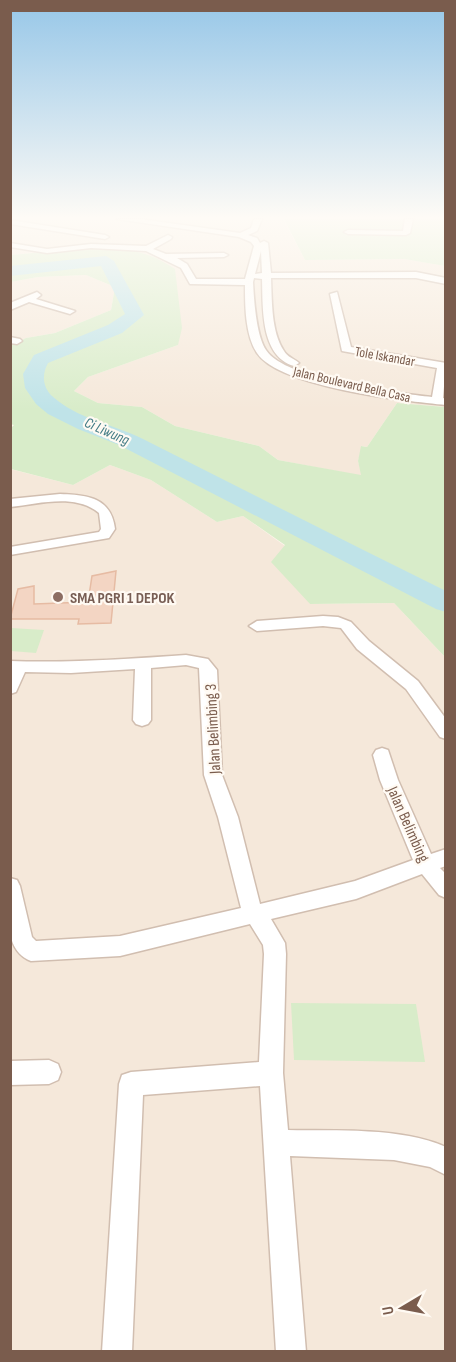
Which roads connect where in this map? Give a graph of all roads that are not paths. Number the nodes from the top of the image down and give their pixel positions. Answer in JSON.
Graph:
{"nodes":[{"id":1,"x":250,"y":283,"type":"edge"},
{"id":2,"x":266,"y":283,"type":"edge"},
{"id":3,"x":334,"y":294,"type":"dead end"},
{"id":4,"x":38,"y":295,"type":"dead end"},
{"id":5,"x":28,"y":299,"type":"junction"},
{"id":6,"x":10,"y":307,"type":"edge"},
{"id":7,"x":70,"y":311,"type":"dead end"},
{"id":8,"x":444,"y":366,"type":"edge"},
{"id":9,"x":441,"y":398,"type":"edge"},
{"id":10,"x":10,"y":503,"type":"edge"},
{"id":11,"x":10,"y":551,"type":"edge"},
{"id":12,"x":257,"y":626,"type":"dead end"},
{"id":13,"x":143,"y":661,"type":"junction"},
{"id":14,"x":15,"y":666,"type":"edge"},
{"id":15,"x":10,"y":688,"type":"edge"},
{"id":16,"x":142,"y":720,"type":"dead end"},
{"id":17,"x":446,"y":733,"type":"edge"},
{"id":18,"x":382,"y":755,"type":"dead end"},
{"id":19,"x":446,"y":857,"type":"edge"},
{"id":20,"x":425,"y":864,"type":"junction"},
{"id":21,"x":10,"y":886,"type":"edge"},
{"id":22,"x":446,"y":889,"type":"edge"},
{"id":23,"x":254,"y":914,"type":"junction"},
{"id":24,"x":49,"y":1072,"type":"dead end"},
{"id":25,"x":10,"y":1073,"type":"edge"},
{"id":26,"x":271,"y":1073,"type":"junction"},
{"id":27,"x":278,"y":1143,"type":"junction"},
{"id":28,"x":446,"y":1162,"type":"edge"},
{"id":29,"x":117,"y":1352,"type":"edge"},
{"id":30,"x":291,"y":1352,"type":"edge"}],
"edges":[{"from":1,"to":9,"type":"street","name":"Jalan Boulevard Bella Casa"},
{"from":2,"to":9,"type":"street","name":"Jalan Boulevard Bella Casa"},
{"from":3,"to":8,"type":"street","name":"Tole Iskandar"},
{"from":4,"to":5,"type":"street"},
{"from":5,"to":6,"type":"street"},
{"from":5,"to":7,"type":"street"},
{"from":8,"to":9,"type":"street","name":"Tole Iskandar"},
{"from":10,"to":11,"type":"street"},
{"from":12,"to":17,"type":"street"},
{"from":13,"to":14,"type":"street","name":"Jalan Belimbing 3"},
{"from":13,"to":16,"type":"street"},
{"from":13,"to":23,"type":"street","name":"Jalan Belimbing 3"},
{"from":14,"to":15,"type":"street"},
{"from":18,"to":20,"type":"street","name":"Jalan Belimbing"},
{"from":19,"to":20,"type":"street"},
{"from":20,"to":22,"type":"street","name":"Jalan Belimbing"},
{"from":20,"to":23,"type":"street"},
{"from":21,"to":23,"type":"street"},
{"from":23,"to":26,"type":"street"},
{"from":24,"to":25,"type":"street"},
{"from":26,"to":27,"type":"street"},
{"from":26,"to":29,"type":"street"},
{"from":27,"to":28,"type":"street"},
{"from":27,"to":30,"type":"street"}]}
